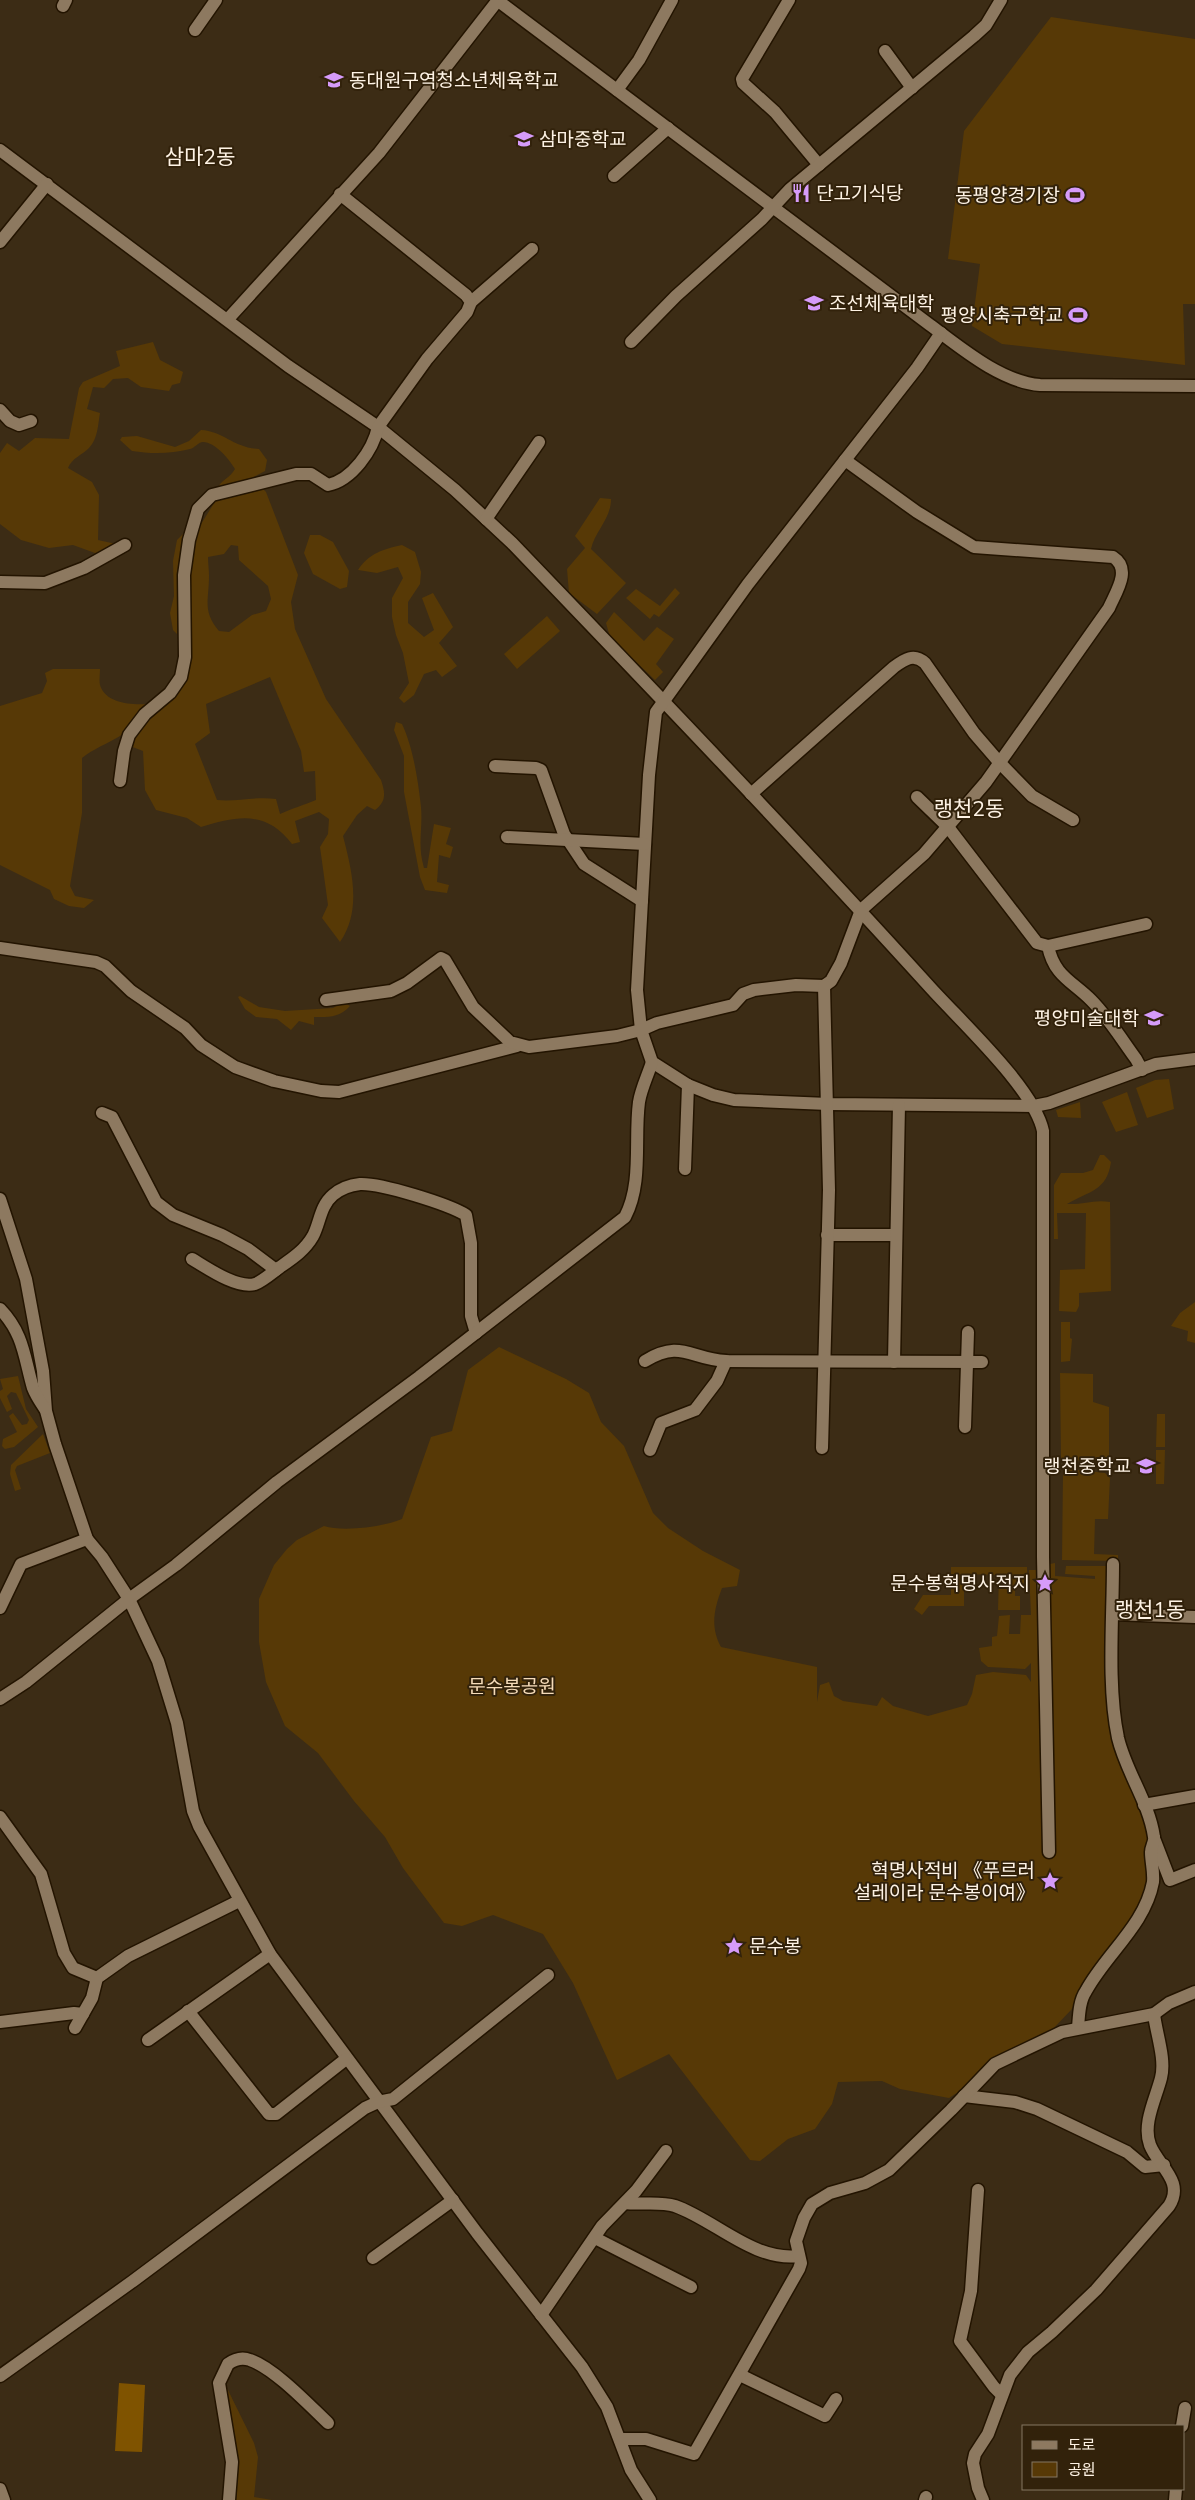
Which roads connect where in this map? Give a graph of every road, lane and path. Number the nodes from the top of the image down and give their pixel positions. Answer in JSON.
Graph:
{"nodes":[{"id":1,"x":216,"y":0,"type":"edge"},
{"id":2,"x":497,"y":0,"type":"edge"},
{"id":3,"x":672,"y":0,"type":"edge"},
{"id":4,"x":788,"y":0,"type":"edge"},
{"id":5,"x":1001,"y":0,"type":"edge"},
{"id":6,"x":195,"y":30,"type":"dead end"},
{"id":7,"x":885,"y":51,"type":"dead end"},
{"id":8,"x":912,"y":88,"type":"junction"},
{"id":9,"x":617,"y":90,"type":"junction"},
{"id":10,"x":668,"y":128,"type":"junction"},
{"id":11,"x":0,"y":150,"type":"edge"},
{"id":12,"x":819,"y":165,"type":"junction"},
{"id":13,"x":614,"y":176,"type":"dead end"},
{"id":14,"x":47,"y":184,"type":"junction"},
{"id":15,"x":340,"y":194,"type":"junction"},
{"id":16,"x":774,"y":206,"type":"junction"},
{"id":17,"x":0,"y":242,"type":"edge"},
{"id":18,"x":532,"y":249,"type":"dead end"},
{"id":19,"x":471,"y":302,"type":"junction"},
{"id":20,"x":228,"y":319,"type":"junction"},
{"id":21,"x":941,"y":333,"type":"junction"},
{"id":22,"x":630,"y":342,"type":"dead end"},
{"id":23,"x":1195,"y":386,"type":"edge"},
{"id":24,"x":0,"y":410,"type":"edge"},
{"id":25,"x":31,"y":421,"type":"dead end"},
{"id":26,"x":378,"y":427,"type":"junction"},
{"id":27,"x":539,"y":442,"type":"dead end"},
{"id":28,"x":845,"y":460,"type":"junction"},
{"id":29,"x":486,"y":519,"type":"junction"},
{"id":30,"x":125,"y":545,"type":"dead end"},
{"id":31,"x":0,"y":582,"type":"edge"},
{"id":32,"x":663,"y":700,"type":"junction"},
{"id":33,"x":999,"y":762,"type":"junction"},
{"id":34,"x":495,"y":766,"type":"dead end"},
{"id":35,"x":120,"y":781,"type":"dead end"},
{"id":36,"x":751,"y":794,"type":"junction"},
{"id":37,"x":917,"y":797,"type":"dead end"},
{"id":38,"x":1073,"y":820,"type":"dead end"},
{"id":39,"x":948,"y":827,"type":"junction"},
{"id":40,"x":508,"y":837,"type":"dead end"},
{"id":41,"x":568,"y":840,"type":"junction"},
{"id":42,"x":645,"y":844,"type":"junction"},
{"id":43,"x":642,"y":900,"type":"junction"},
{"id":44,"x":861,"y":910,"type":"junction"},
{"id":45,"x":1146,"y":924,"type":"dead end"},
{"id":46,"x":1048,"y":946,"type":"junction"},
{"id":47,"x":0,"y":948,"type":"edge"},
{"id":48,"x":824,"y":986,"type":"junction"},
{"id":49,"x":326,"y":1000,"type":"dead end"},
{"id":50,"x":641,"y":1030,"type":"junction"},
{"id":51,"x":517,"y":1046,"type":"junction"},
{"id":52,"x":1195,"y":1060,"type":"edge"},
{"id":53,"x":652,"y":1062,"type":"junction"},
{"id":54,"x":1142,"y":1070,"type":"junction"},
{"id":55,"x":688,"y":1085,"type":"junction"},
{"id":56,"x":828,"y":1104,"type":"junction"},
{"id":57,"x":899,"y":1106,"type":"junction"},
{"id":58,"x":1034,"y":1106,"type":"junction"},
{"id":59,"x":102,"y":1113,"type":"dead end"},
{"id":60,"x":685,"y":1169,"type":"dead end"},
{"id":61,"x":0,"y":1199,"type":"edge"},
{"id":62,"x":827,"y":1235,"type":"junction"},
{"id":63,"x":896,"y":1236,"type":"junction"},
{"id":64,"x":192,"y":1259,"type":"dead end"},
{"id":65,"x":276,"y":1270,"type":"junction"},
{"id":66,"x":0,"y":1309,"type":"edge"},
{"id":67,"x":968,"y":1332,"type":"dead end"},
{"id":68,"x":476,"y":1333,"type":"junction"},
{"id":69,"x":645,"y":1361,"type":"dead end"},
{"id":70,"x":726,"y":1361,"type":"junction"},
{"id":71,"x":824,"y":1361,"type":"junction"},
{"id":72,"x":894,"y":1362,"type":"junction"},
{"id":73,"x":966,"y":1362,"type":"junction"},
{"id":74,"x":982,"y":1362,"type":"dead end"},
{"id":75,"x":46,"y":1412,"type":"junction"},
{"id":76,"x":965,"y":1428,"type":"dead end"},
{"id":77,"x":822,"y":1448,"type":"dead end"},
{"id":78,"x":650,"y":1450,"type":"dead end"},
{"id":79,"x":87,"y":1539,"type":"junction"},
{"id":80,"x":1112,"y":1564,"type":"dead end"},
{"id":81,"x":129,"y":1599,"type":"junction"},
{"id":82,"x":0,"y":1608,"type":"edge"},
{"id":83,"x":1113,"y":1614,"type":"junction"},
{"id":84,"x":1195,"y":1617,"type":"edge"},
{"id":85,"x":0,"y":1699,"type":"edge"},
{"id":86,"x":1195,"y":1796,"type":"edge"},
{"id":87,"x":1144,"y":1805,"type":"junction"},
{"id":88,"x":0,"y":1817,"type":"edge"},
{"id":89,"x":1154,"y":1839,"type":"junction"},
{"id":90,"x":1048,"y":1852,"type":"dead end"},
{"id":91,"x":1195,"y":1870,"type":"edge"},
{"id":92,"x":239,"y":1901,"type":"junction"},
{"id":93,"x":270,"y":1954,"type":"junction"},
{"id":94,"x":548,"y":1975,"type":"dead end"},
{"id":95,"x":97,"y":1978,"type":"junction"},
{"id":96,"x":1195,"y":1992,"type":"edge"},
{"id":97,"x":188,"y":2011,"type":"junction"},
{"id":98,"x":82,"y":2014,"type":"junction"},
{"id":99,"x":1154,"y":2014,"type":"junction"},
{"id":100,"x":0,"y":2022,"type":"edge"},
{"id":101,"x":75,"y":2028,"type":"dead end"},
{"id":102,"x":1078,"y":2028,"type":"junction"},
{"id":103,"x":148,"y":2040,"type":"dead end"},
{"id":104,"x":346,"y":2059,"type":"junction"},
{"id":105,"x":964,"y":2096,"type":"junction"},
{"id":106,"x":378,"y":2102,"type":"junction"},
{"id":107,"x":666,"y":2151,"type":"dead end"},
{"id":108,"x":1164,"y":2165,"type":"junction"},
{"id":109,"x":978,"y":2190,"type":"dead end"},
{"id":110,"x":453,"y":2200,"type":"junction"},
{"id":111,"x":624,"y":2203,"type":"junction"},
{"id":112,"x":595,"y":2238,"type":"junction"},
{"id":113,"x":800,"y":2256,"type":"junction"},
{"id":114,"x":372,"y":2258,"type":"dead end"},
{"id":115,"x":691,"y":2287,"type":"dead end"},
{"id":116,"x":541,"y":2315,"type":"junction"},
{"id":117,"x":740,"y":2375,"type":"junction"},
{"id":118,"x":0,"y":2376,"type":"edge"},
{"id":119,"x":1002,"y":2395,"type":"junction"},
{"id":120,"x":836,"y":2399,"type":"dead end"},
{"id":121,"x":1185,"y":2408,"type":"dead end"},
{"id":122,"x":328,"y":2423,"type":"dead end"},
{"id":123,"x":1182,"y":2425,"type":"edge"},
{"id":124,"x":620,"y":2439,"type":"junction"},
{"id":125,"x":0,"y":2489,"type":"edge"},
{"id":126,"x":4,"y":2500,"type":"edge"},
{"id":127,"x":229,"y":2500,"type":"edge"},
{"id":128,"x":650,"y":2500,"type":"edge"},
{"id":129,"x":983,"y":2500,"type":"edge"}],
"edges":[{"from":1,"to":6,"type":"street"},
{"from":2,"to":9,"type":"street"},
{"from":2,"to":15,"type":"street"},
{"from":3,"to":9,"type":"street"},
{"from":4,"to":12,"type":"street"},
{"from":5,"to":8,"type":"street"},
{"from":7,"to":8,"type":"street"},
{"from":8,"to":12,"type":"street"},
{"from":9,"to":10,"type":"street"},
{"from":10,"to":13,"type":"street"},
{"from":10,"to":16,"type":"street"},
{"from":11,"to":14,"type":"street"},
{"from":12,"to":16,"type":"street"},
{"from":14,"to":17,"type":"street"},
{"from":14,"to":20,"type":"street"},
{"from":15,"to":19,"type":"street"},
{"from":15,"to":20,"type":"street"},
{"from":16,"to":21,"type":"street"},
{"from":16,"to":22,"type":"street"},
{"from":18,"to":19,"type":"street"},
{"from":19,"to":26,"type":"street"},
{"from":20,"to":26,"type":"street"},
{"from":21,"to":23,"type":"street"},
{"from":21,"to":28,"type":"street"},
{"from":24,"to":25,"type":"street"},
{"from":26,"to":29,"type":"street"},
{"from":26,"to":35,"type":"street"},
{"from":27,"to":29,"type":"street"},
{"from":28,"to":32,"type":"street"},
{"from":28,"to":33,"type":"street"},
{"from":29,"to":32,"type":"street"},
{"from":30,"to":31,"type":"street"},
{"from":32,"to":36,"type":"street"},
{"from":32,"to":42,"type":"street"},
{"from":33,"to":36,"type":"street"},
{"from":33,"to":38,"type":"street"},
{"from":33,"to":39,"type":"street"},
{"from":34,"to":41,"type":"street"},
{"from":36,"to":44,"type":"street"},
{"from":37,"to":39,"type":"street"},
{"from":39,"to":44,"type":"street"},
{"from":39,"to":46,"type":"street"},
{"from":40,"to":41,"type":"street"},
{"from":41,"to":42,"type":"street"},
{"from":41,"to":43,"type":"street"},
{"from":42,"to":43,"type":"street"},
{"from":43,"to":50,"type":"street"},
{"from":44,"to":48,"type":"street"},
{"from":44,"to":58,"type":"street"},
{"from":45,"to":46,"type":"street"},
{"from":46,"to":54,"type":"street"},
{"from":47,"to":51,"type":"street"},
{"from":48,"to":50,"type":"street"},
{"from":48,"to":56,"type":"street"},
{"from":49,"to":51,"type":"street"},
{"from":50,"to":51,"type":"street"},
{"from":50,"to":53,"type":"street"},
{"from":52,"to":54,"type":"street"},
{"from":53,"to":55,"type":"street"},
{"from":53,"to":68,"type":"street"},
{"from":54,"to":58,"type":"street"},
{"from":55,"to":56,"type":"street"},
{"from":55,"to":60,"type":"street"},
{"from":56,"to":57,"type":"street"},
{"from":56,"to":62,"type":"street"},
{"from":57,"to":58,"type":"street"},
{"from":57,"to":63,"type":"street"},
{"from":58,"to":90,"type":"street"},
{"from":59,"to":65,"type":"street"},
{"from":61,"to":75,"type":"street"},
{"from":62,"to":63,"type":"street"},
{"from":62,"to":71,"type":"street"},
{"from":63,"to":72,"type":"street"},
{"from":64,"to":65,"type":"street"},
{"from":65,"to":68,"type":"street"},
{"from":66,"to":75,"type":"street"},
{"from":67,"to":73,"type":"street"},
{"from":68,"to":81,"type":"street"},
{"from":69,"to":70,"type":"street"},
{"from":70,"to":71,"type":"street"},
{"from":70,"to":78,"type":"street"},
{"from":71,"to":72,"type":"street"},
{"from":71,"to":77,"type":"street"},
{"from":72,"to":73,"type":"street"},
{"from":73,"to":74,"type":"street"},
{"from":73,"to":76,"type":"street"},
{"from":75,"to":79,"type":"street"},
{"from":79,"to":81,"type":"street"},
{"from":79,"to":82,"type":"street"},
{"from":80,"to":83,"type":"street"},
{"from":81,"to":85,"type":"street"},
{"from":81,"to":92,"type":"street"},
{"from":83,"to":84,"type":"street"},
{"from":83,"to":87,"type":"street"},
{"from":86,"to":87,"type":"street"},
{"from":87,"to":89,"type":"street"},
{"from":88,"to":95,"type":"street"},
{"from":89,"to":91,"type":"street"},
{"from":89,"to":102,"type":"street"},
{"from":92,"to":93,"type":"street"},
{"from":92,"to":95,"type":"street"},
{"from":93,"to":97,"type":"street"},
{"from":93,"to":104,"type":"street"},
{"from":94,"to":106,"type":"street"},
{"from":95,"to":98,"type":"street"},
{"from":96,"to":99,"type":"street"},
{"from":97,"to":103,"type":"street"},
{"from":97,"to":104,"type":"street"},
{"from":98,"to":100,"type":"street"},
{"from":98,"to":101,"type":"street"},
{"from":99,"to":102,"type":"street"},
{"from":99,"to":108,"type":"street"},
{"from":102,"to":105,"type":"street"},
{"from":104,"to":106,"type":"street"},
{"from":105,"to":108,"type":"street"},
{"from":105,"to":113,"type":"street"},
{"from":106,"to":110,"type":"street"},
{"from":106,"to":118,"type":"street"},
{"from":107,"to":111,"type":"street"},
{"from":108,"to":119,"type":"street"},
{"from":109,"to":119,"type":"street"},
{"from":110,"to":114,"type":"street"},
{"from":110,"to":116,"type":"street"},
{"from":111,"to":112,"type":"street"},
{"from":111,"to":113,"type":"street"},
{"from":112,"to":115,"type":"street"},
{"from":112,"to":116,"type":"street"},
{"from":113,"to":117,"type":"street"},
{"from":116,"to":124,"type":"street"},
{"from":117,"to":120,"type":"street"},
{"from":117,"to":124,"type":"street"},
{"from":119,"to":129,"type":"street"},
{"from":121,"to":123,"type":"street"},
{"from":122,"to":127,"type":"street"},
{"from":124,"to":128,"type":"street"},
{"from":125,"to":126,"type":"street"}]}
